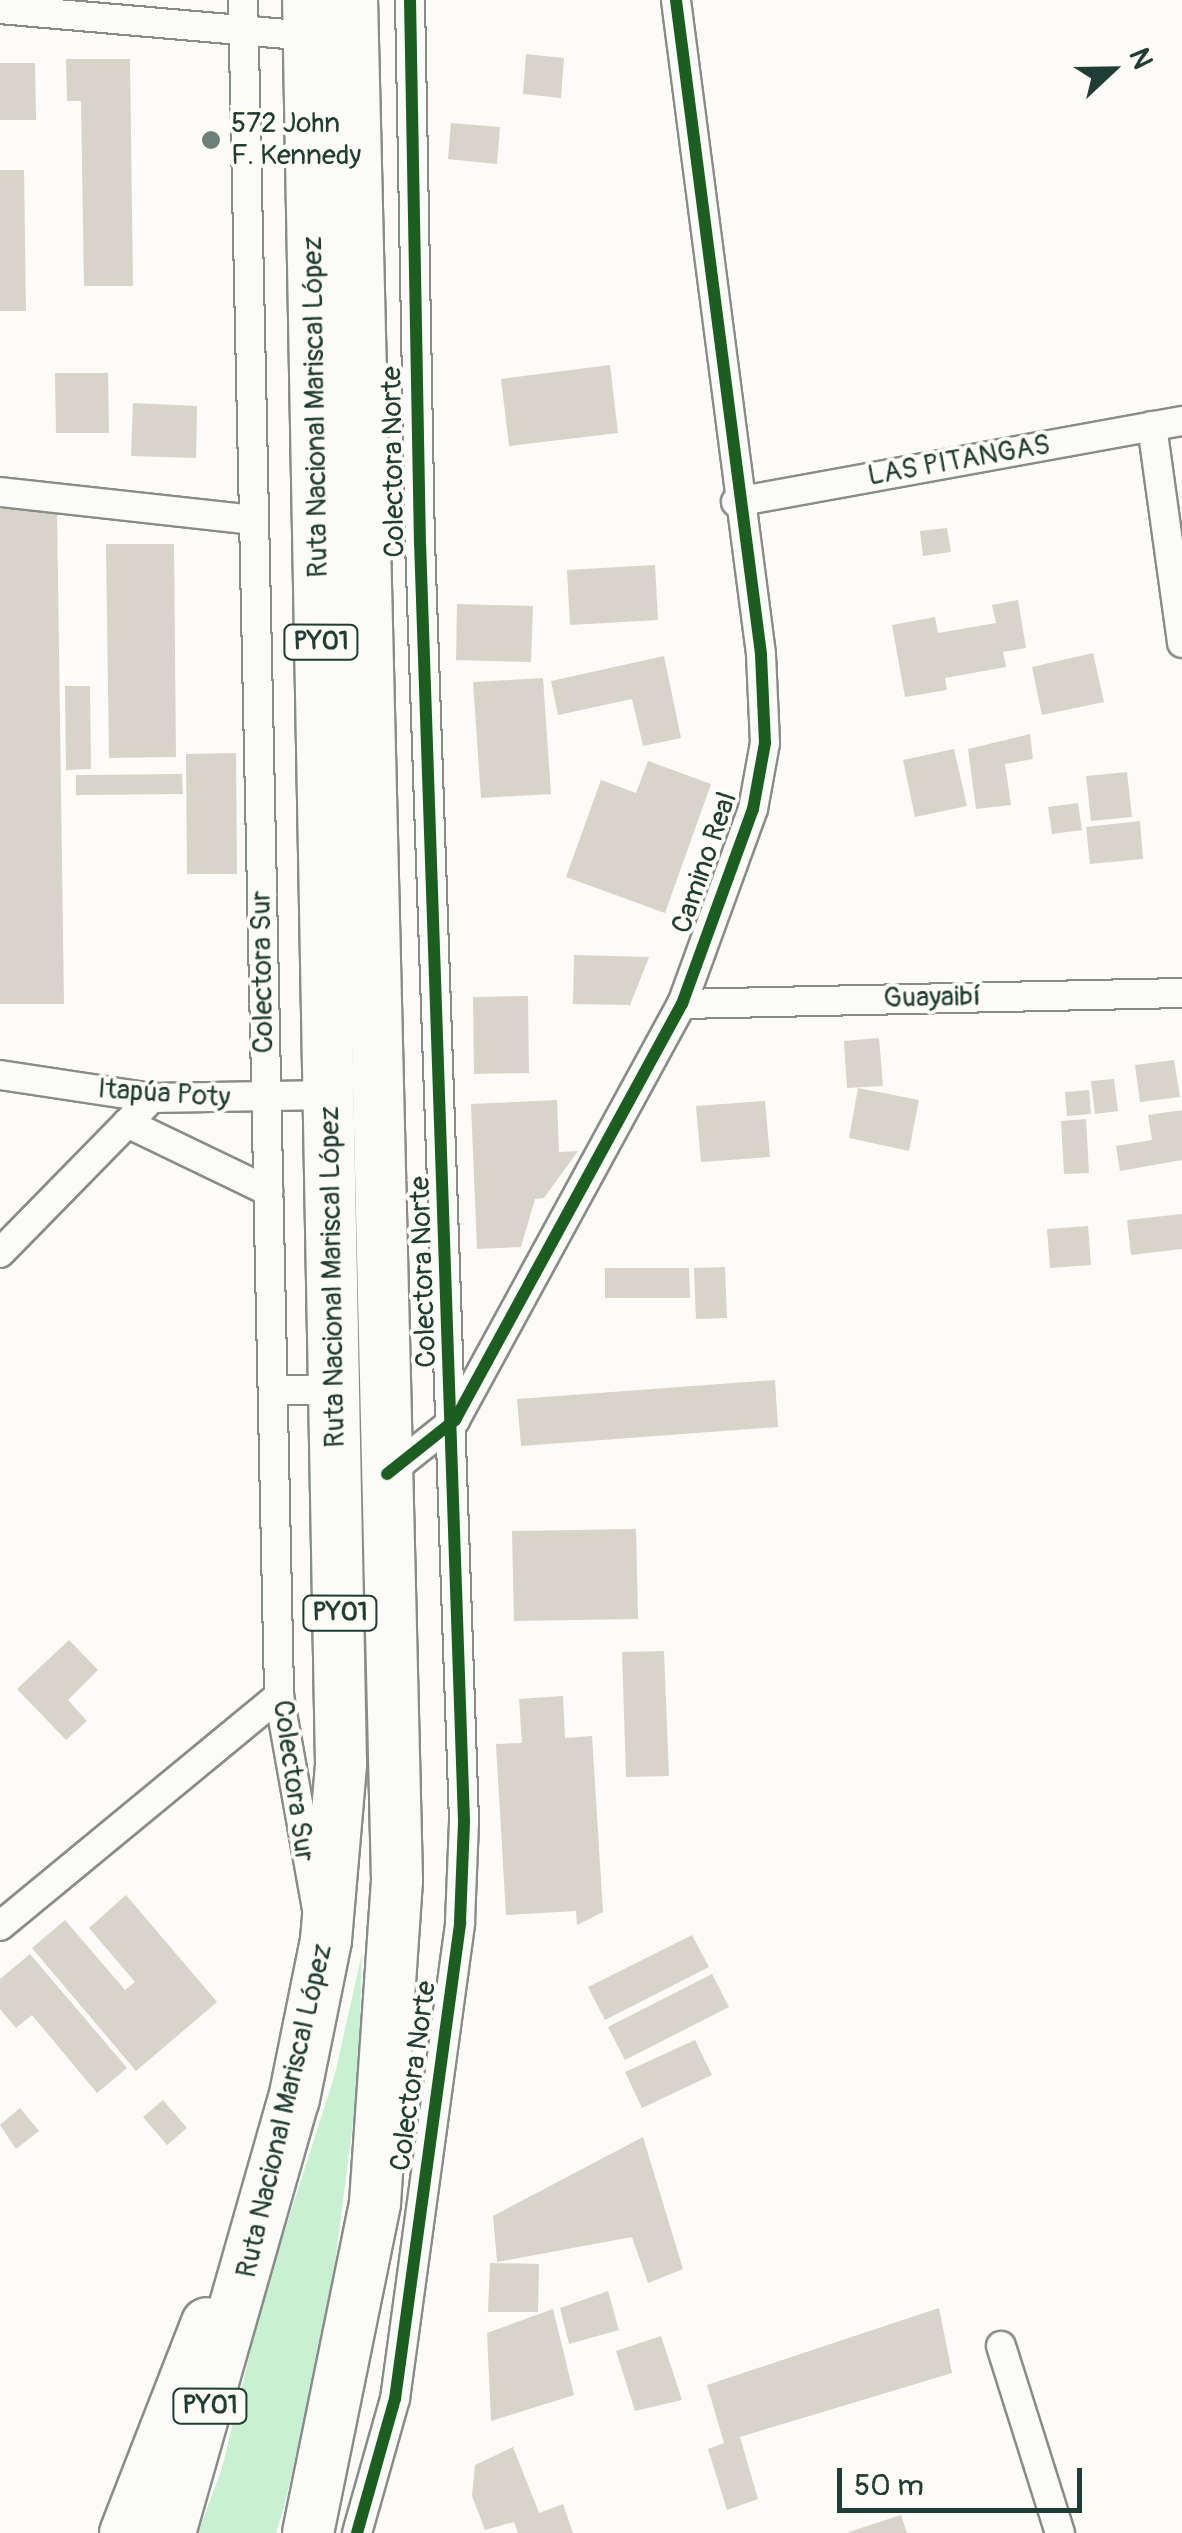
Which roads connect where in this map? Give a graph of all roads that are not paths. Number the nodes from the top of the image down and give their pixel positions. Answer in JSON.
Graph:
{"nodes":[{"id":1,"x":243,"y":0,"type":"edge"},
{"id":2,"x":410,"y":0,"type":"edge"},
{"id":3,"x":676,"y":0,"type":"edge"},
{"id":4,"x":0,"y":10,"type":"edge"},
{"id":5,"x":330,"y":19,"type":"edge"},
{"id":6,"x":244,"y":30,"type":"junction"},
{"id":7,"x":1182,"y":421,"type":"edge"},
{"id":8,"x":1152,"y":426,"type":"junction"},
{"id":9,"x":0,"y":492,"type":"edge"},
{"id":10,"x":736,"y":502,"type":"junction"},
{"id":11,"x":254,"y":520,"type":"junction"},
{"id":12,"x":1182,"y":643,"type":"edge"},
{"id":13,"x":1182,"y":992,"type":"edge"},
{"id":14,"x":682,"y":1004,"type":"junction"},
{"id":15,"x":0,"y":1075,"type":"edge"},
{"id":16,"x":330,"y":1095,"type":"junction"},
{"id":17,"x":152,"y":1098,"type":"junction"},
{"id":18,"x":266,"y":1099,"type":"junction"},
{"id":19,"x":127,"y":1124,"type":"junction"},
{"id":20,"x":268,"y":1191,"type":"junction"},
{"id":21,"x":0,"y":1253,"type":"edge"},
{"id":22,"x":274,"y":1390,"type":"junction"},
{"id":23,"x":336,"y":1390,"type":"junction"},
{"id":24,"x":455,"y":1420,"type":"junction"},
{"id":25,"x":387,"y":1474,"type":"junction"},
{"id":26,"x":279,"y":1696,"type":"junction"},
{"id":27,"x":0,"y":1926,"type":"edge"},
{"id":28,"x":326,"y":1940,"type":"junction"},
{"id":29,"x":246,"y":2277,"type":"junction"},
{"id":30,"x":1001,"y":2346,"type":"dead end"},
{"id":31,"x":124,"y":2533,"type":"edge"},
{"id":32,"x":170,"y":2533,"type":"edge"},
{"id":33,"x":308,"y":2533,"type":"edge"},
{"id":34,"x":358,"y":2533,"type":"edge"},
{"id":35,"x":1060,"y":2533,"type":"edge"}],
"edges":[{"from":1,"to":6,"type":"street","name":"Colectora Sur"},
{"from":2,"to":24,"type":"street","name":"Colectora Norte"},
{"from":3,"to":10,"type":"street","name":"Camino Real"},
{"from":4,"to":6,"type":"street"},
{"from":5,"to":6,"type":"street"},
{"from":5,"to":16,"type":"highway","name":"Ruta Nacional Mariscal López","number":"PY01"},
{"from":5,"to":25,"type":"highway","name":"Ruta Nacional Mariscal López","number":"PY01"},
{"from":6,"to":11,"type":"street","name":"Colectora Sur"},
{"from":7,"to":8,"type":"street","name":"LAS PITANGAS"},
{"from":8,"to":10,"type":"street","name":"LAS PITANGAS"},
{"from":8,"to":12,"type":"street"},
{"from":9,"to":11,"type":"street"},
{"from":10,"to":14,"type":"street","name":"Camino Real"},
{"from":11,"to":18,"type":"street","name":"Colectora Sur"},
{"from":13,"to":14,"type":"street","name":"Guayaibí"},
{"from":14,"to":24,"type":"street","name":"Camino Real"},
{"from":15,"to":17,"type":"street","name":"Itapúa Poty"},
{"from":16,"to":18,"type":"street","name":"Itapúa Poty"},
{"from":16,"to":23,"type":"highway","name":"Ruta Nacional Mariscal López","number":"PY01"},
{"from":17,"to":18,"type":"street","name":"Itapúa Poty"},
{"from":17,"to":19,"type":"street"},
{"from":18,"to":20,"type":"street","name":"Colectora Sur"},
{"from":19,"to":20,"type":"street"},
{"from":19,"to":21,"type":"street"},
{"from":20,"to":22,"type":"street","name":"Colectora Sur"},
{"from":22,"to":23,"type":"street"},
{"from":22,"to":26,"type":"street","name":"Colectora Sur"},
{"from":23,"to":28,"type":"highway","name":"Ruta Nacional Mariscal López","number":"PY01"},
{"from":24,"to":25,"type":"street","name":"Camino Real"},
{"from":24,"to":34,"type":"street","name":"Colectora Norte"},
{"from":25,"to":33,"type":"highway","name":"Ruta Nacional Mariscal López","number":"PY01"},
{"from":26,"to":27,"type":"street"},
{"from":26,"to":28,"type":"street","name":"Colectora Sur"},
{"from":28,"to":29,"type":"highway","name":"Ruta Nacional Mariscal López","number":"PY01"},
{"from":29,"to":31,"type":"highway"},
{"from":29,"to":32,"type":"highway","name":"Ruta Nacional Mariscal López","number":"PY01"},
{"from":30,"to":35,"type":"street"}]}
